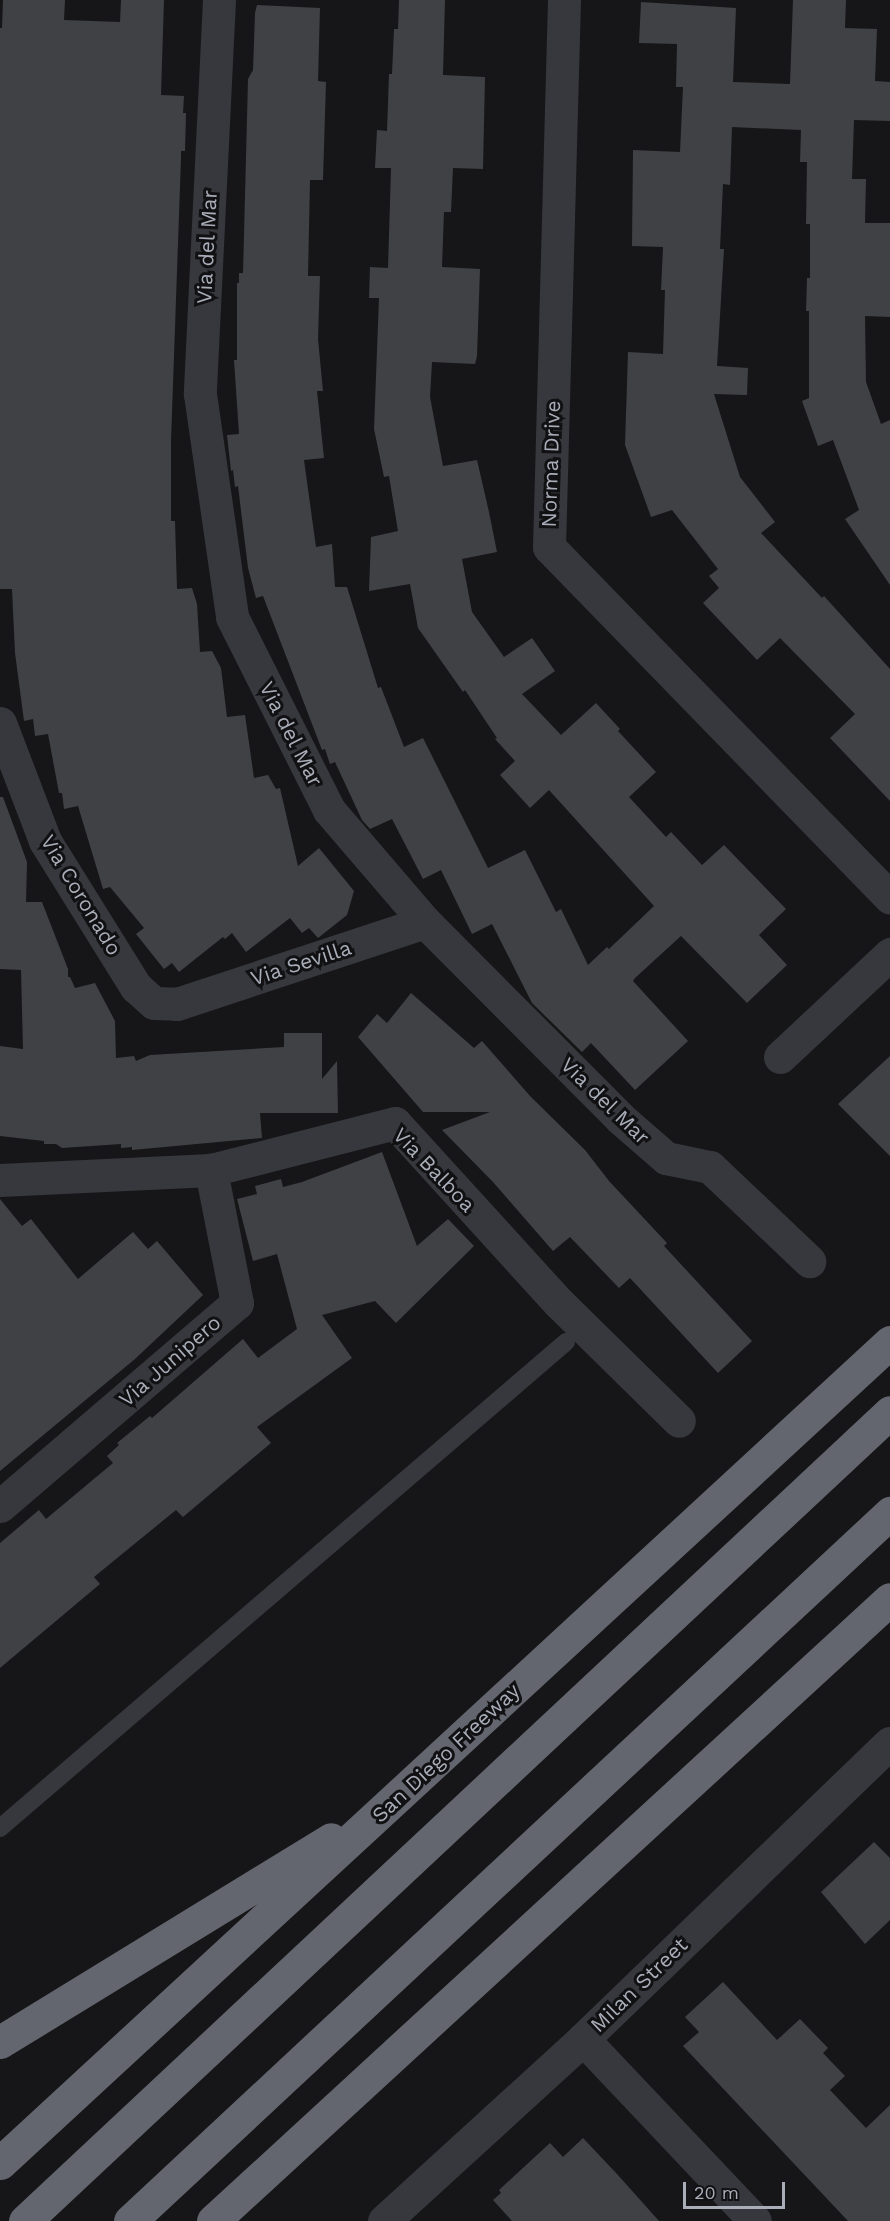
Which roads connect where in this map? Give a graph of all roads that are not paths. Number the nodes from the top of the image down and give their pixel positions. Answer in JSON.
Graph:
{"nodes":[{"id":1,"x":219,"y":0,"type":"edge"},
{"id":2,"x":564,"y":0,"type":"edge"},
{"id":3,"x":0,"y":723,"type":"edge"},
{"id":4,"x":890,"y":898,"type":"edge"},
{"id":5,"x":425,"y":922,"type":"junction"},
{"id":6,"x":890,"y":954,"type":"edge"},
{"id":7,"x":177,"y":1004,"type":"joint"},
{"id":8,"x":780,"y":1057,"type":"dead end"},
{"id":9,"x":211,"y":1170,"type":"junction"},
{"id":10,"x":0,"y":1180,"type":"edge"},
{"id":11,"x":809,"y":1261,"type":"dead end"},
{"id":12,"x":566,"y":1342,"type":"dead end"},
{"id":13,"x":890,"y":1342,"type":"edge"},
{"id":14,"x":890,"y":1412,"type":"edge"},
{"id":15,"x":679,"y":1421,"type":"dead end"},
{"id":16,"x":0,"y":1506,"type":"edge"},
{"id":17,"x":890,"y":1513,"type":"edge"},
{"id":18,"x":890,"y":1599,"type":"edge"},
{"id":19,"x":890,"y":1743,"type":"edge"},
{"id":20,"x":396,"y":1799,"type":"junction"},
{"id":21,"x":0,"y":1828,"type":"edge"},
{"id":22,"x":583,"y":2039,"type":"junction"},
{"id":23,"x":0,"y":2042,"type":"edge"},
{"id":24,"x":0,"y":2163,"type":"edge"},
{"id":25,"x":25,"y":2221,"type":"edge"},
{"id":26,"x":130,"y":2221,"type":"edge"},
{"id":27,"x":213,"y":2221,"type":"edge"},
{"id":28,"x":384,"y":2221,"type":"edge"},
{"id":29,"x":754,"y":2221,"type":"edge"}],
"edges":[{"from":1,"to":5,"type":"street","name":"Via del Mar"},
{"from":2,"to":4,"type":"street","name":"Norma Drive"},
{"from":3,"to":7,"type":"street","name":"Via Coronado"},
{"from":5,"to":7,"type":"street","name":"Via Sevilla"},
{"from":5,"to":11,"type":"street","name":"Via del Mar"},
{"from":6,"to":8,"type":"street"},
{"from":9,"to":10,"type":"street","name":"Via Balboa"},
{"from":9,"to":15,"type":"street","name":"Via Balboa"},
{"from":9,"to":16,"type":"street","name":"Via Junipero"},
{"from":12,"to":21,"type":"lane"},
{"from":13,"to":20,"type":"highway","name":"San Diego Freeway"},
{"from":14,"to":25,"type":"highway"},
{"from":17,"to":26,"type":"highway"},
{"from":18,"to":27,"type":"highway"},
{"from":19,"to":22,"type":"street","name":"Milan Street"},
{"from":20,"to":23,"type":"highway"},
{"from":20,"to":24,"type":"highway","name":"San Diego Freeway"},
{"from":22,"to":28,"type":"street","name":"Milan Street"},
{"from":22,"to":29,"type":"street"}]}
